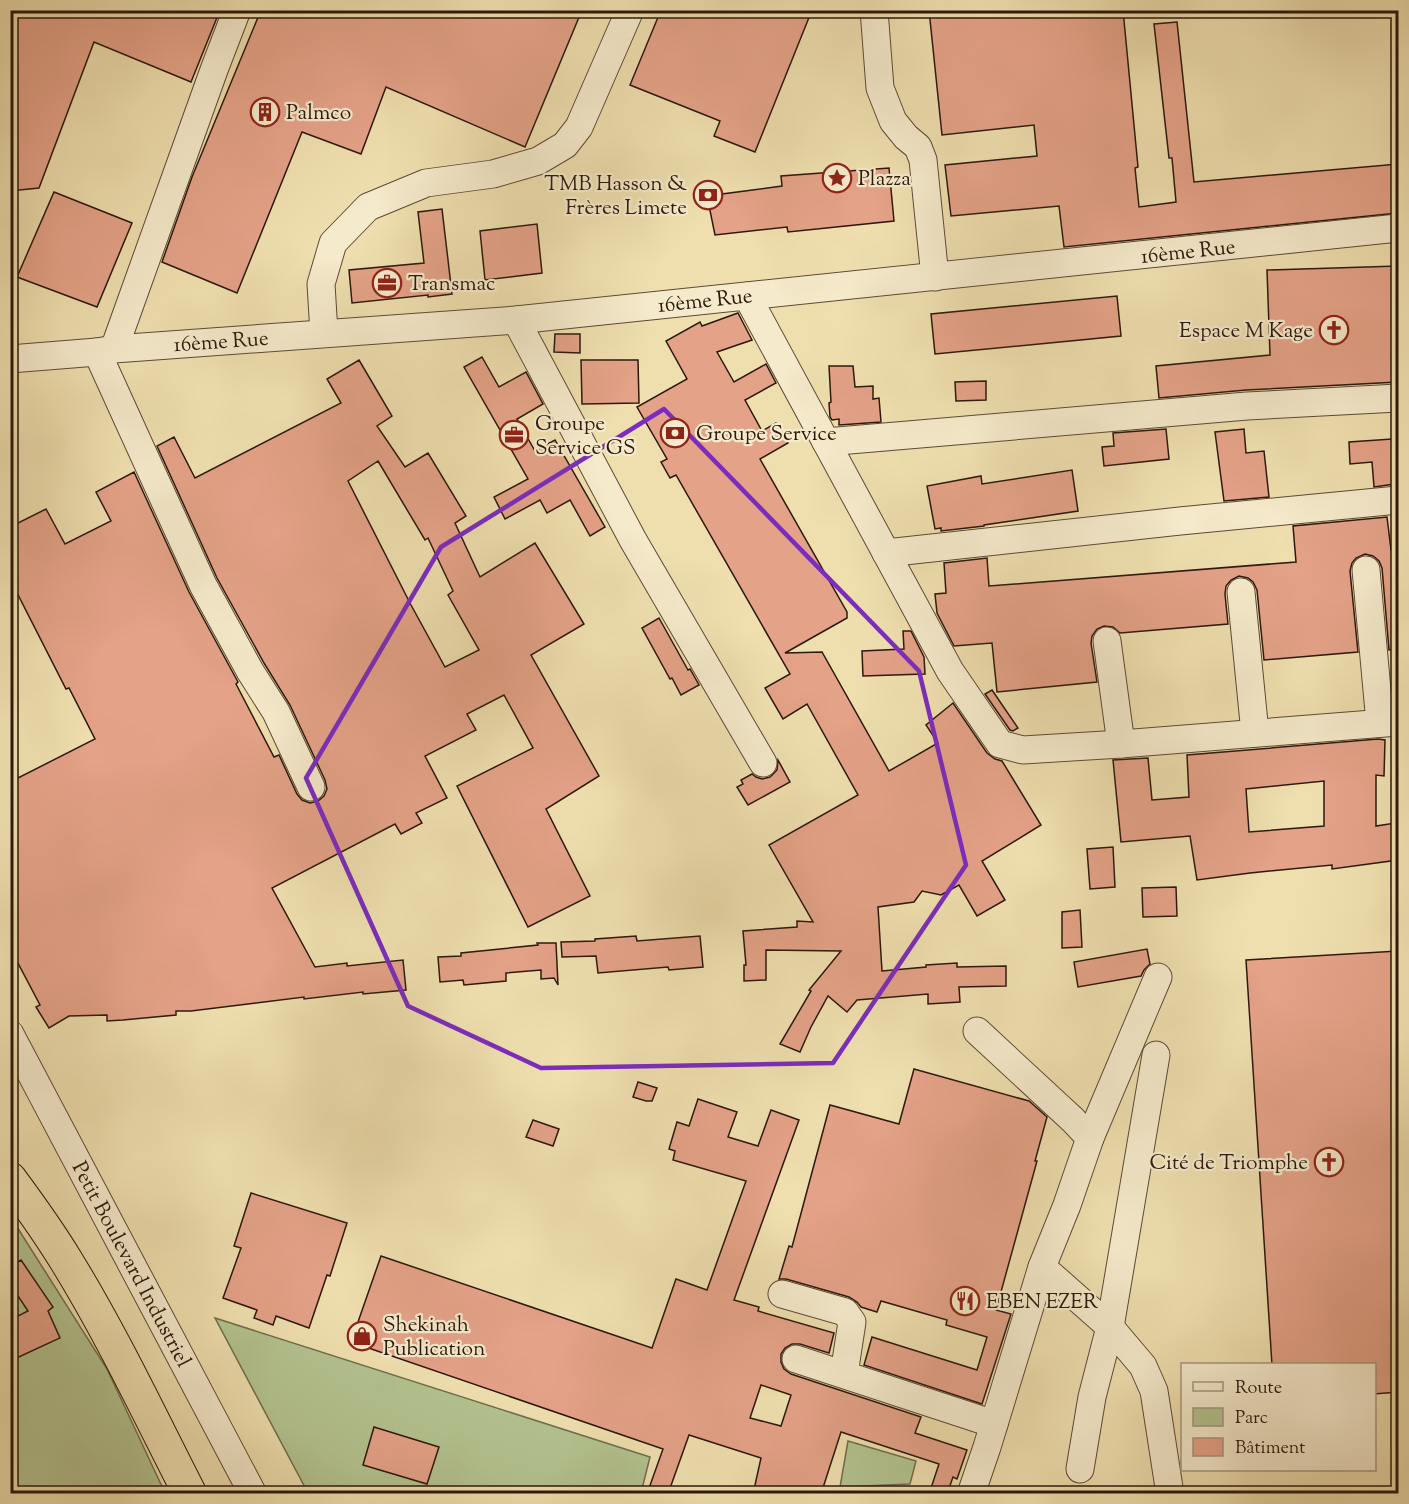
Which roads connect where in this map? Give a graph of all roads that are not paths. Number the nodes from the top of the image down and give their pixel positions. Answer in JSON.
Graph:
{"nodes":[{"id":1,"x":237,"y":10,"type":"edge"},
{"id":2,"x":630,"y":10,"type":"edge"},
{"id":3,"x":874,"y":10,"type":"edge"},
{"id":4,"x":1398,"y":228,"type":"edge"},
{"id":5,"x":934,"y":277,"type":"junction"},
{"id":6,"x":747,"y":296,"type":"junction"},
{"id":7,"x":516,"y":320,"type":"junction"},
{"id":8,"x":324,"y":333,"type":"junction"},
{"id":9,"x":105,"y":350,"type":"junction"},
{"id":10,"x":10,"y":359,"type":"edge"},
{"id":11,"x":1398,"y":398,"type":"edge"},
{"id":12,"x":826,"y":442,"type":"junction"},
{"id":13,"x":1398,"y":500,"type":"edge"},
{"id":14,"x":886,"y":553,"type":"junction"},
{"id":15,"x":1366,"y":570,"type":"dead end"},
{"id":16,"x":1241,"y":592,"type":"dead end"},
{"id":17,"x":1107,"y":640,"type":"dead end"},
{"id":18,"x":1389,"y":722,"type":"edge"},
{"id":19,"x":1255,"y":733,"type":"junction"},
{"id":20,"x":1121,"y":744,"type":"junction"},
{"id":21,"x":763,"y":763,"type":"dead end"},
{"id":22,"x":311,"y":787,"type":"dead end"},
{"id":23,"x":1158,"y":977,"type":"dead end"},
{"id":24,"x":977,"y":1031,"type":"dead end"},
{"id":25,"x":10,"y":1034,"type":"edge"},
{"id":26,"x":1156,"y":1055,"type":"dead end"},
{"id":27,"x":1090,"y":1138,"type":"junction"},
{"id":28,"x":10,"y":1179,"type":"edge"},
{"id":29,"x":1042,"y":1267,"type":"junction"},
{"id":30,"x":782,"y":1294,"type":"dead end"},
{"id":31,"x":1110,"y":1327,"type":"junction"},
{"id":32,"x":796,"y":1359,"type":"dead end"},
{"id":33,"x":844,"y":1374,"type":"junction"},
{"id":34,"x":994,"y":1424,"type":"junction"},
{"id":35,"x":1173,"y":1452,"type":"edge"},
{"id":36,"x":1080,"y":1469,"type":"dead end"},
{"id":37,"x":190,"y":1494,"type":"edge"},
{"id":38,"x":253,"y":1494,"type":"edge"},
{"id":39,"x":970,"y":1494,"type":"edge"},
{"id":40,"x":1170,"y":1494,"type":"edge"}],
"edges":[{"from":1,"to":9,"type":"street"},
{"from":2,"to":8,"type":"street"},
{"from":3,"to":5,"type":"street"},
{"from":4,"to":5,"type":"street","name":"16ème Rue"},
{"from":5,"to":6,"type":"street","name":"16ème Rue"},
{"from":6,"to":7,"type":"street","name":"16ème Rue"},
{"from":6,"to":12,"type":"street"},
{"from":7,"to":8,"type":"street","name":"16ème Rue"},
{"from":7,"to":21,"type":"street"},
{"from":8,"to":9,"type":"street","name":"16ème Rue"},
{"from":9,"to":10,"type":"street","name":"16ème Rue"},
{"from":9,"to":22,"type":"street"},
{"from":11,"to":12,"type":"street"},
{"from":12,"to":14,"type":"street"},
{"from":13,"to":14,"type":"street"},
{"from":14,"to":20,"type":"street"},
{"from":15,"to":18,"type":"street"},
{"from":16,"to":19,"type":"street"},
{"from":17,"to":20,"type":"street"},
{"from":18,"to":19,"type":"street"},
{"from":19,"to":20,"type":"street"},
{"from":23,"to":27,"type":"street"},
{"from":24,"to":27,"type":"street"},
{"from":25,"to":38,"type":"street","name":"Petit Boulevard Industriel"},
{"from":26,"to":31,"type":"street"},
{"from":27,"to":29,"type":"street"},
{"from":28,"to":37,"type":"highway"},
{"from":29,"to":31,"type":"street"},
{"from":29,"to":34,"type":"street"},
{"from":30,"to":33,"type":"street"},
{"from":31,"to":35,"type":"street"},
{"from":31,"to":36,"type":"street"},
{"from":32,"to":33,"type":"street"},
{"from":33,"to":34,"type":"street"},
{"from":34,"to":39,"type":"street"},
{"from":35,"to":40,"type":"street"}]}
